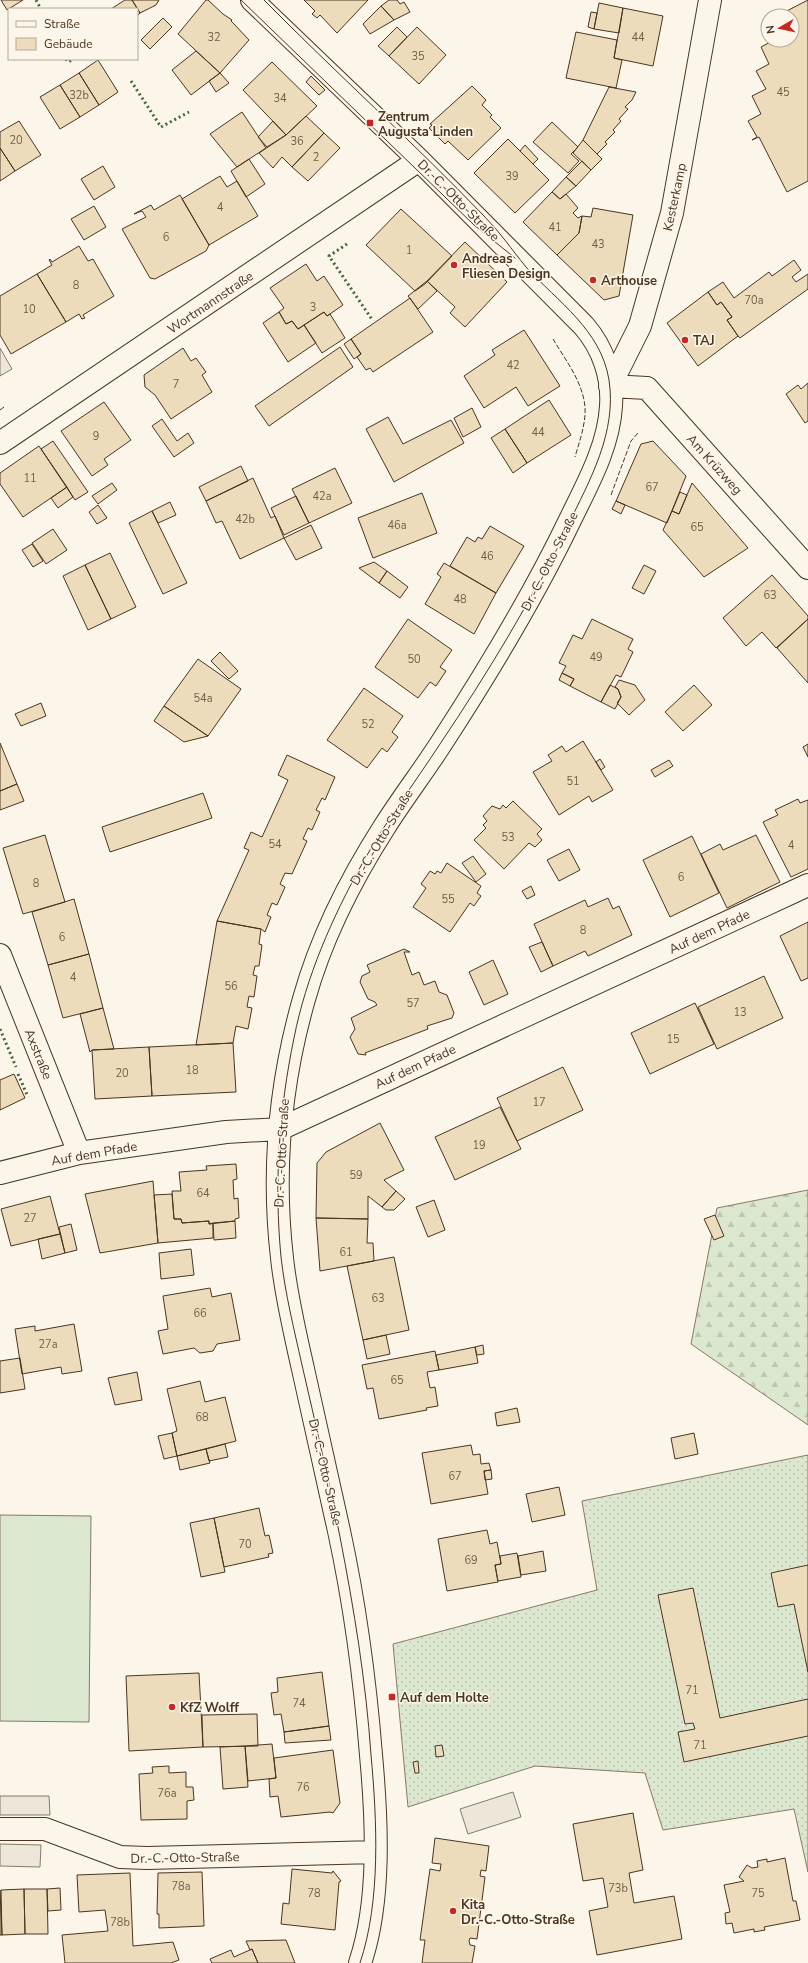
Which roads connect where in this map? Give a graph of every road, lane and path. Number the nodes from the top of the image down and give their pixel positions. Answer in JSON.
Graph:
{"nodes":[{"id":1,"x":252,"y":0,"type":"edge"},
{"id":2,"x":710,"y":0,"type":"edge"},
{"id":3,"x":419,"y":160,"type":"junction"},
{"id":4,"x":610,"y":386,"type":"junction"},
{"id":5,"x":0,"y":443,"type":"edge"},
{"id":6,"x":808,"y":568,"type":"edge"},
{"id":7,"x":808,"y":885,"type":"edge"},
{"id":8,"x":0,"y":955,"type":"edge"},
{"id":9,"x":280,"y":1129,"type":"junction"},
{"id":10,"x":79,"y":1153,"type":"junction"},
{"id":11,"x":0,"y":1173,"type":"edge"},
{"id":12,"x":0,"y":1829,"type":"edge"},
{"id":13,"x":375,"y":1852,"type":"junction"},
{"id":14,"x":360,"y":1963,"type":"edge"}],
"edges":[{"from":1,"to":3,"type":"street","name":"Dr.-C.-Otto-Straße"},
{"from":2,"to":4,"type":"street","name":"Kesterkamp"},
{"from":3,"to":4,"type":"street","name":"Dr.-C.-Otto-Straße"},
{"from":3,"to":5,"type":"street","name":"Wortmannstraße"},
{"from":4,"to":6,"type":"street","name":"Am Krüzweg"},
{"from":4,"to":9,"type":"street","name":"Dr.-C.-Otto-Straße"},
{"from":7,"to":9,"type":"street","name":"Auf dem Pfade"},
{"from":8,"to":10,"type":"street","name":"Axstraße"},
{"from":9,"to":10,"type":"street","name":"Auf dem Pfade"},
{"from":9,"to":13,"type":"street","name":"Dr.-C.-Otto-Straße"},
{"from":10,"to":11,"type":"street","name":"Auf dem Pfade"},
{"from":12,"to":13,"type":"street","name":"Dr.-C.-Otto-Straße"},
{"from":13,"to":14,"type":"street","name":"Dr.-C.-Otto-Straße"}]}
